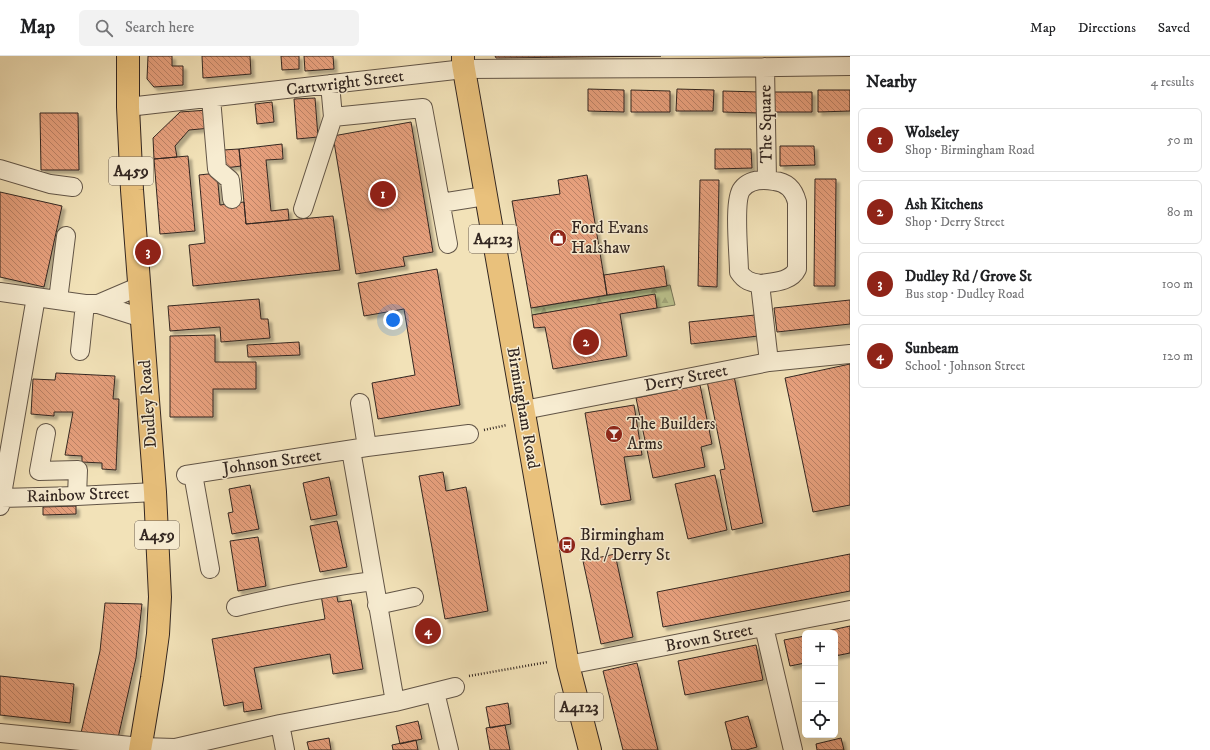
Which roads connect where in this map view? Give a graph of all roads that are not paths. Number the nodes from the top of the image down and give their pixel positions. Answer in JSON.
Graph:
{"nodes":[{"id":1,"x":128,"y":56,"type":"edge"},
{"id":2,"x":461,"y":61,"type":"edge"},
{"id":3,"x":850,"y":66,"type":"edge"},
{"id":4,"x":766,"y":67,"type":"junction"},
{"id":5,"x":330,"y":84,"type":"junction"},
{"id":6,"x":211,"y":98,"type":"junction"},
{"id":7,"x":128,"y":107,"type":"junction"},
{"id":8,"x":333,"y":117,"type":"junction"},
{"id":9,"x":0,"y":169,"type":"edge"},
{"id":10,"x":767,"y":180,"type":"junction"},
{"id":11,"x":73,"y":187,"type":"dead end"},
{"id":12,"x":485,"y":196,"type":"junction"},
{"id":13,"x":232,"y":199,"type":"dead end"},
{"id":14,"x":441,"y":203,"type":"junction"},
{"id":15,"x":303,"y":209,"type":"dead end"},
{"id":16,"x":66,"y":236,"type":"dead end"},
{"id":17,"x":448,"y":244,"type":"dead end"},
{"id":18,"x":760,"y":284,"type":"junction"},
{"id":19,"x":140,"y":286,"type":"junction"},
{"id":20,"x":0,"y":292,"type":"edge"},
{"id":21,"x":36,"y":297,"type":"junction"},
{"id":22,"x":58,"y":300,"type":"junction"},
{"id":23,"x":92,"y":304,"type":"junction"},
{"id":24,"x":142,"y":318,"type":"junction"},
{"id":25,"x":80,"y":351,"type":"dead end"},
{"id":26,"x":850,"y":354,"type":"edge"},
{"id":27,"x":769,"y":362,"type":"junction"},
{"id":28,"x":360,"y":403,"type":"dead end"},
{"id":29,"x":524,"y":410,"type":"junction"},
{"id":30,"x":46,"y":433,"type":"dead end"},
{"id":31,"x":468,"y":434,"type":"road end"},
{"id":32,"x":359,"y":449,"type":"junction"},
{"id":33,"x":154,"y":492,"type":"junction"},
{"id":34,"x":77,"y":496,"type":"junction"},
{"id":35,"x":1,"y":502,"type":"edge"},
{"id":36,"x":210,"y":569,"type":"dead end"},
{"id":37,"x":373,"y":581,"type":"junction"},
{"id":38,"x":414,"y":597,"type":"dead end"},
{"id":39,"x":377,"y":605,"type":"junction"},
{"id":40,"x":236,"y":607,"type":"dead end"},
{"id":41,"x":850,"y":610,"type":"edge"},
{"id":42,"x":764,"y":627,"type":"junction"},
{"id":43,"x":560,"y":663,"type":"junction"},
{"id":44,"x":459,"y":682,"type":"road end"},
{"id":45,"x":434,"y":692,"type":"junction"},
{"id":46,"x":395,"y":702,"type":"junction"},
{"id":47,"x":280,"y":724,"type":"junction"},
{"id":48,"x":0,"y":733,"type":"edge"},
{"id":49,"x":140,"y":749,"type":"edge"},
{"id":50,"x":285,"y":750,"type":"edge"},
{"id":51,"x":449,"y":750,"type":"edge"},
{"id":52,"x":590,"y":750,"type":"edge"},
{"id":53,"x":794,"y":750,"type":"edge"}],
"edges":[{"from":1,"to":7,"type":"main road","name":"Dudley Road","number":"A459"},
{"from":2,"to":4,"type":"street","name":"Cartwright Street"},
{"from":2,"to":5,"type":"street","name":"Cartwright Street"},
{"from":2,"to":12,"type":"main road","name":"Birmingham Road","number":"A4123"},
{"from":3,"to":4,"type":"street","name":"Cartwright Street"},
{"from":4,"to":10,"type":"street","name":"The Square"},
{"from":5,"to":6,"type":"street","name":"Cartwright Street"},
{"from":5,"to":8,"type":"street"},
{"from":6,"to":7,"type":"street","name":"Cartwright Street"},
{"from":6,"to":13,"type":"street"},
{"from":7,"to":19,"type":"main road","name":"Dudley Road","number":"A459"},
{"from":8,"to":14,"type":"street"},
{"from":8,"to":15,"type":"street"},
{"from":9,"to":11,"type":"street"},
{"from":10,"to":18,"type":"street","name":"The Square"},
{"from":10,"to":18,"type":"street","name":"The Square"},
{"from":12,"to":14,"type":"street"},
{"from":12,"to":29,"type":"main road","name":"Birmingham Road","number":"A4123"},
{"from":14,"to":17,"type":"street"},
{"from":16,"to":22,"type":"street"},
{"from":18,"to":27,"type":"street"},
{"from":19,"to":23,"type":"street"},
{"from":19,"to":24,"type":"main road","name":"Dudley Road","number":"A459"},
{"from":20,"to":21,"type":"street"},
{"from":21,"to":22,"type":"street"},
{"from":21,"to":35,"type":"street"},
{"from":22,"to":23,"type":"street"},
{"from":23,"to":24,"type":"street"},
{"from":23,"to":25,"type":"street"},
{"from":24,"to":33,"type":"main road","name":"Dudley Road","number":"A459"},
{"from":26,"to":27,"type":"street","name":"Derry Street"},
{"from":27,"to":29,"type":"street","name":"Derry Street"},
{"from":28,"to":32,"type":"street"},
{"from":29,"to":43,"type":"main road","name":"Birmingham Road","number":"A4123"},
{"from":30,"to":34,"type":"street"},
{"from":31,"to":32,"type":"street","name":"Johnson Street"},
{"from":32,"to":36,"type":"street","name":"Johnson Street"},
{"from":32,"to":37,"type":"street"},
{"from":33,"to":34,"type":"street","name":"Rainbow Street"},
{"from":33,"to":49,"type":"main road","name":"Dudley Road","number":"A459"},
{"from":34,"to":35,"type":"street","name":"Rainbow Street"},
{"from":37,"to":39,"type":"street"},
{"from":37,"to":40,"type":"street"},
{"from":38,"to":39,"type":"street"},
{"from":39,"to":46,"type":"street"},
{"from":41,"to":42,"type":"street","name":"Brown Street"},
{"from":42,"to":43,"type":"street","name":"Brown Street"},
{"from":42,"to":53,"type":"street"},
{"from":43,"to":52,"type":"main road","name":"Birmingham Road","number":"A4123"},
{"from":44,"to":45,"type":"street"},
{"from":45,"to":46,"type":"street"},
{"from":45,"to":51,"type":"street"},
{"from":46,"to":47,"type":"street"},
{"from":47,"to":49,"type":"street"},
{"from":47,"to":50,"type":"street"},
{"from":48,"to":49,"type":"street"}]}
